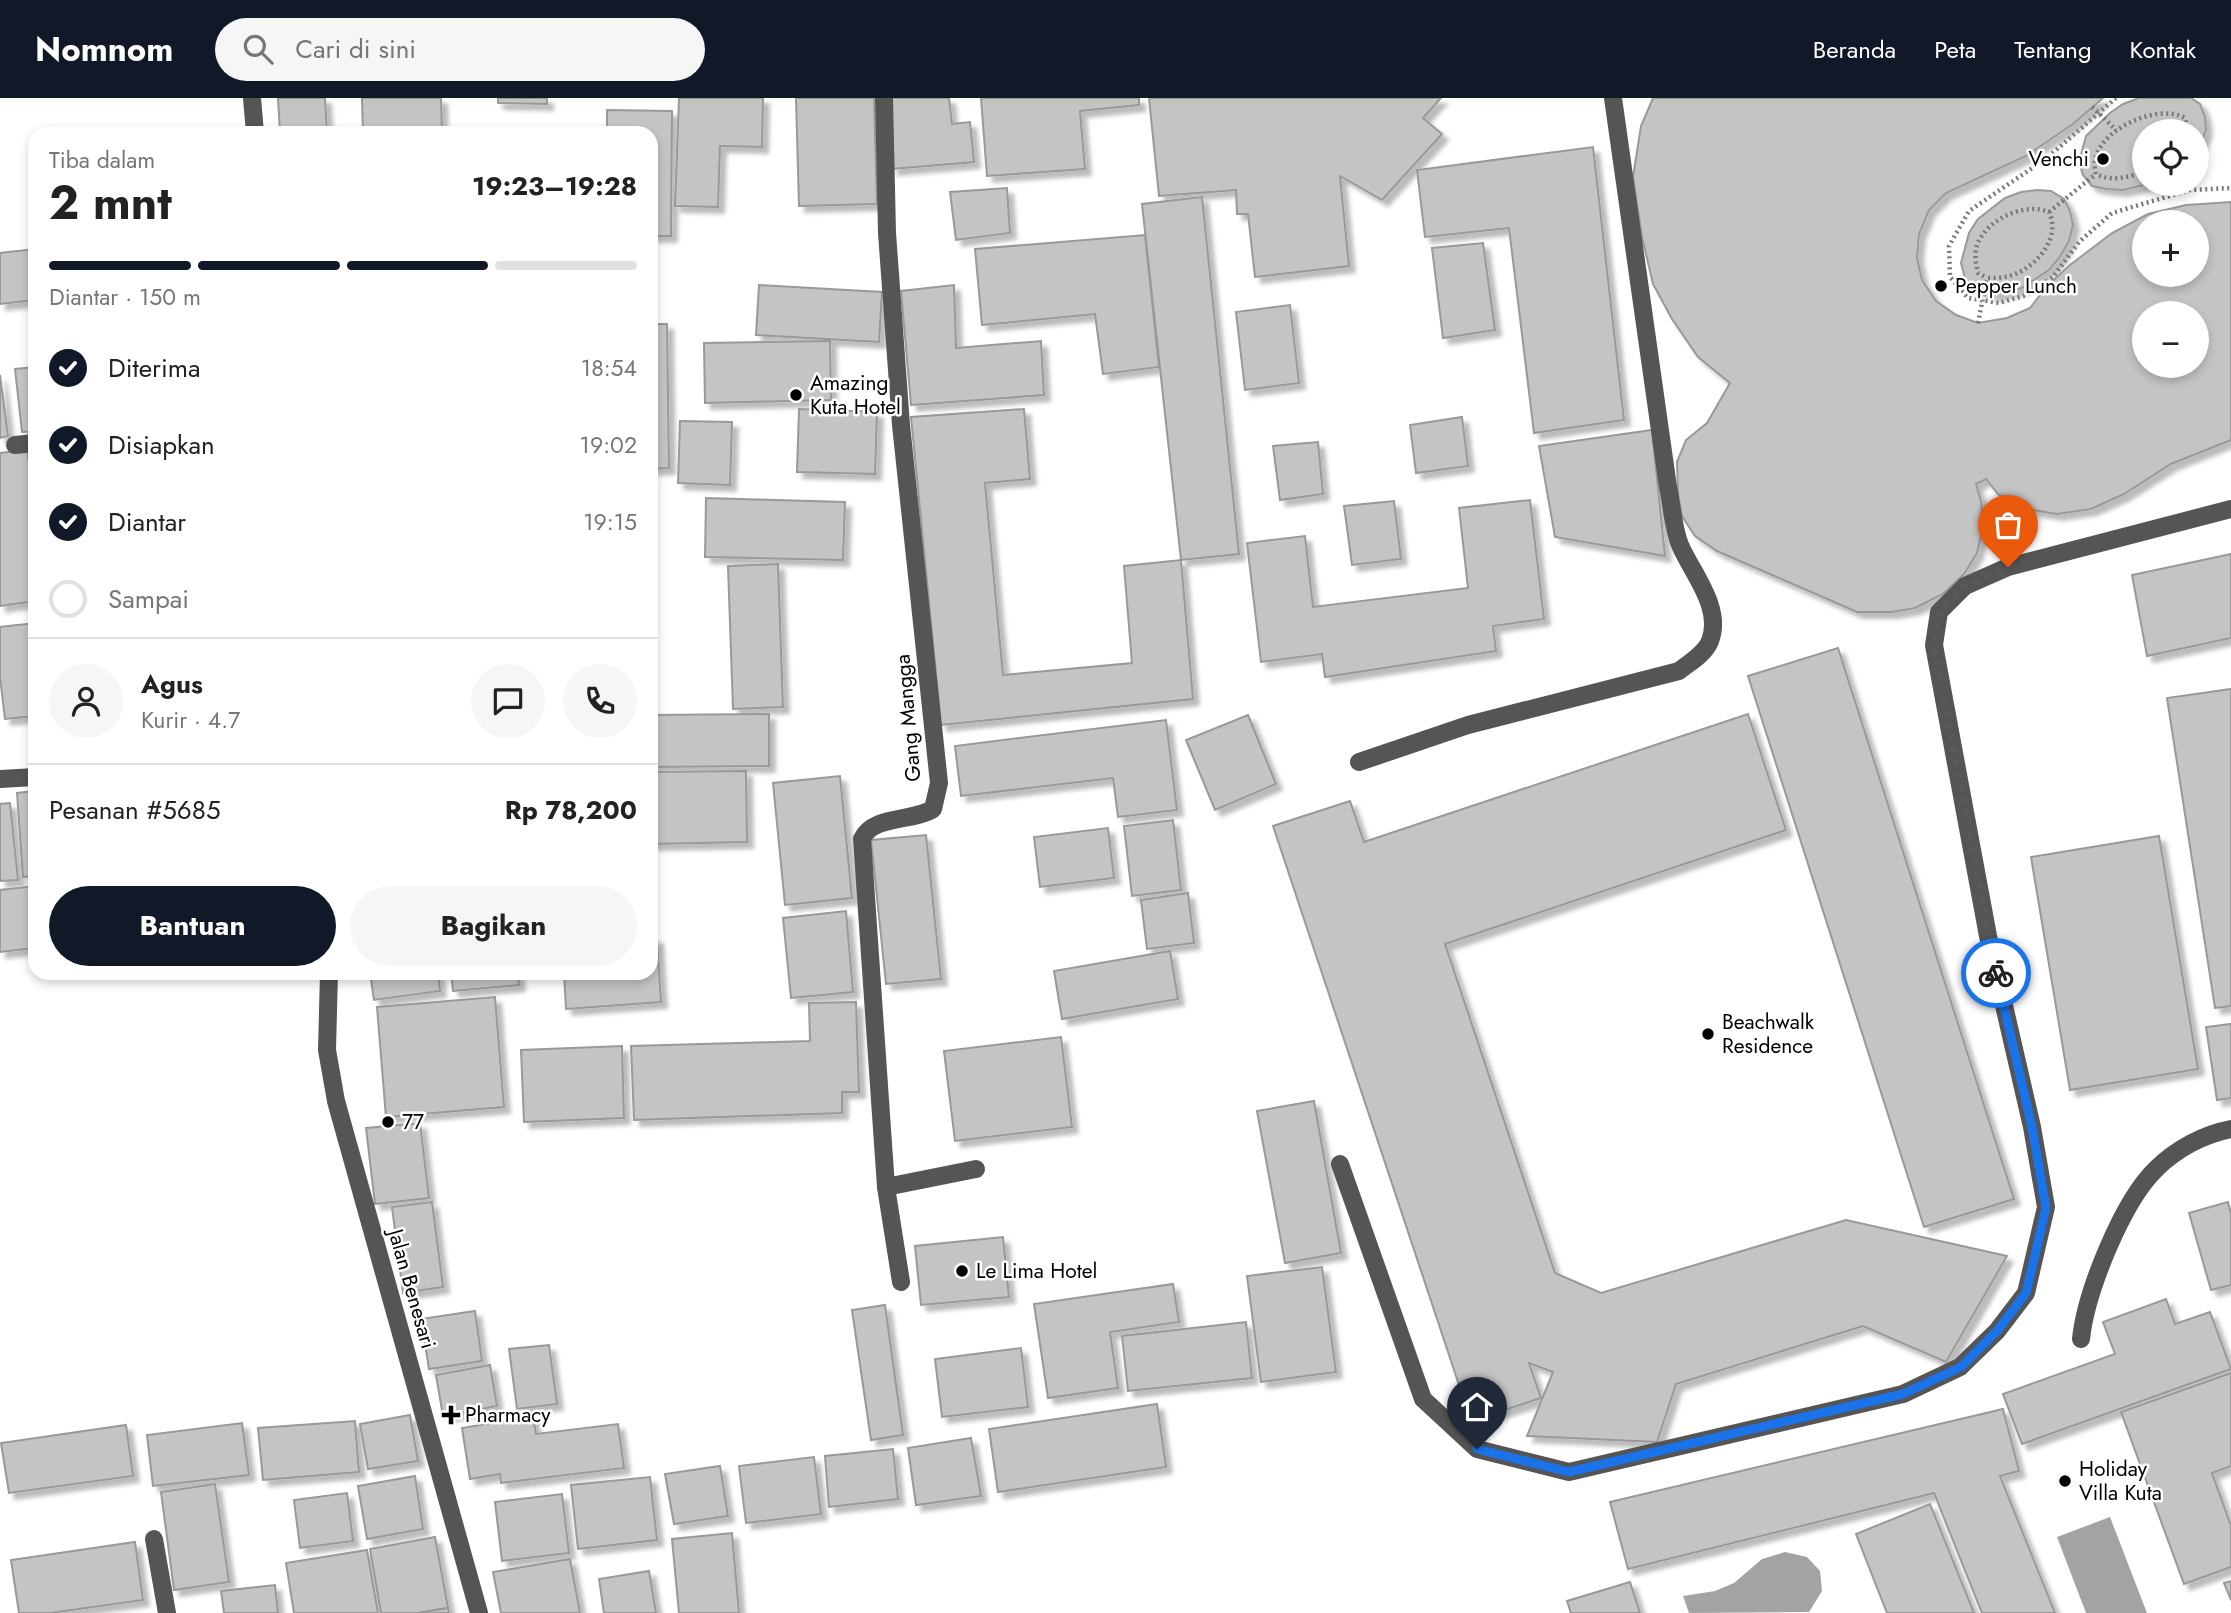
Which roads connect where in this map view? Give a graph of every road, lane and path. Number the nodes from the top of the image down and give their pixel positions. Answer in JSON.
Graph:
{"nodes":[{"id":1,"x":252,"y":98,"type":"edge"},
{"id":2,"x":884,"y":98,"type":"edge"},
{"id":3,"x":1612,"y":98,"type":"edge"},
{"id":4,"x":2116,"y":98,"type":"edge"},
{"id":5,"x":2092,"y":107,"type":"dead end"},
{"id":6,"x":2140,"y":119,"type":"edge"},
{"id":7,"x":2185,"y":119,"type":"edge"},
{"id":8,"x":2132,"y":123,"type":"edge"},
{"id":9,"x":254,"y":126,"type":"edge"},
{"id":10,"x":2116,"y":130,"type":"junction"},
{"id":11,"x":2096,"y":174,"type":"junction"},
{"id":12,"x":2132,"y":175,"type":"edge"},
{"id":13,"x":2231,"y":188,"type":"edge"},
{"id":14,"x":2049,"y":212,"type":"junction"},
{"id":15,"x":1987,"y":278,"type":"junction"},
{"id":16,"x":1978,"y":323,"type":"dead end"},
{"id":17,"x":28,"y":444,"type":"edge"},
{"id":18,"x":15,"y":445,"type":"dead end"},
{"id":19,"x":2231,"y":509,"type":"edge"},
{"id":20,"x":1359,"y":762,"type":"dead end"},
{"id":21,"x":28,"y":777,"type":"edge"},
{"id":22,"x":0,"y":779,"type":"edge"},
{"id":23,"x":329,"y":980,"type":"edge"},
{"id":24,"x":2231,"y":1129,"type":"edge"},
{"id":25,"x":1340,"y":1164,"type":"dead end"},
{"id":26,"x":976,"y":1169,"type":"dead end"},
{"id":27,"x":887,"y":1187,"type":"junction"},
{"id":28,"x":901,"y":1282,"type":"dead end"},
{"id":29,"x":2081,"y":1339,"type":"dead end"},
{"id":30,"x":154,"y":1539,"type":"dead end"},
{"id":31,"x":167,"y":1613,"type":"edge"},
{"id":32,"x":479,"y":1613,"type":"edge"}],
"edges":[{"from":1,"to":9,"type":"street"},
{"from":2,"to":27,"type":"street","name":"Gang Mangga"},
{"from":3,"to":20,"type":"street"},
{"from":4,"to":13,"type":"path"},
{"from":5,"to":10,"type":"path","bridge":true},
{"from":6,"to":7,"type":"path"},
{"from":8,"to":10,"type":"path"},
{"from":10,"to":11,"type":"path"},
{"from":11,"to":12,"type":"path"},
{"from":11,"to":14,"type":"path"},
{"from":14,"to":15,"type":"path"},
{"from":14,"to":15,"type":"path"},
{"from":15,"to":16,"type":"path","bridge":true},
{"from":17,"to":18,"type":"street"},
{"from":19,"to":25,"type":"street"},
{"from":21,"to":22,"type":"street"},
{"from":23,"to":32,"type":"street","name":"Jalan Benesari"},
{"from":24,"to":29,"type":"street"},
{"from":26,"to":27,"type":"street"},
{"from":27,"to":28,"type":"street","name":"Gang Mangga"},
{"from":30,"to":31,"type":"street"}]}
